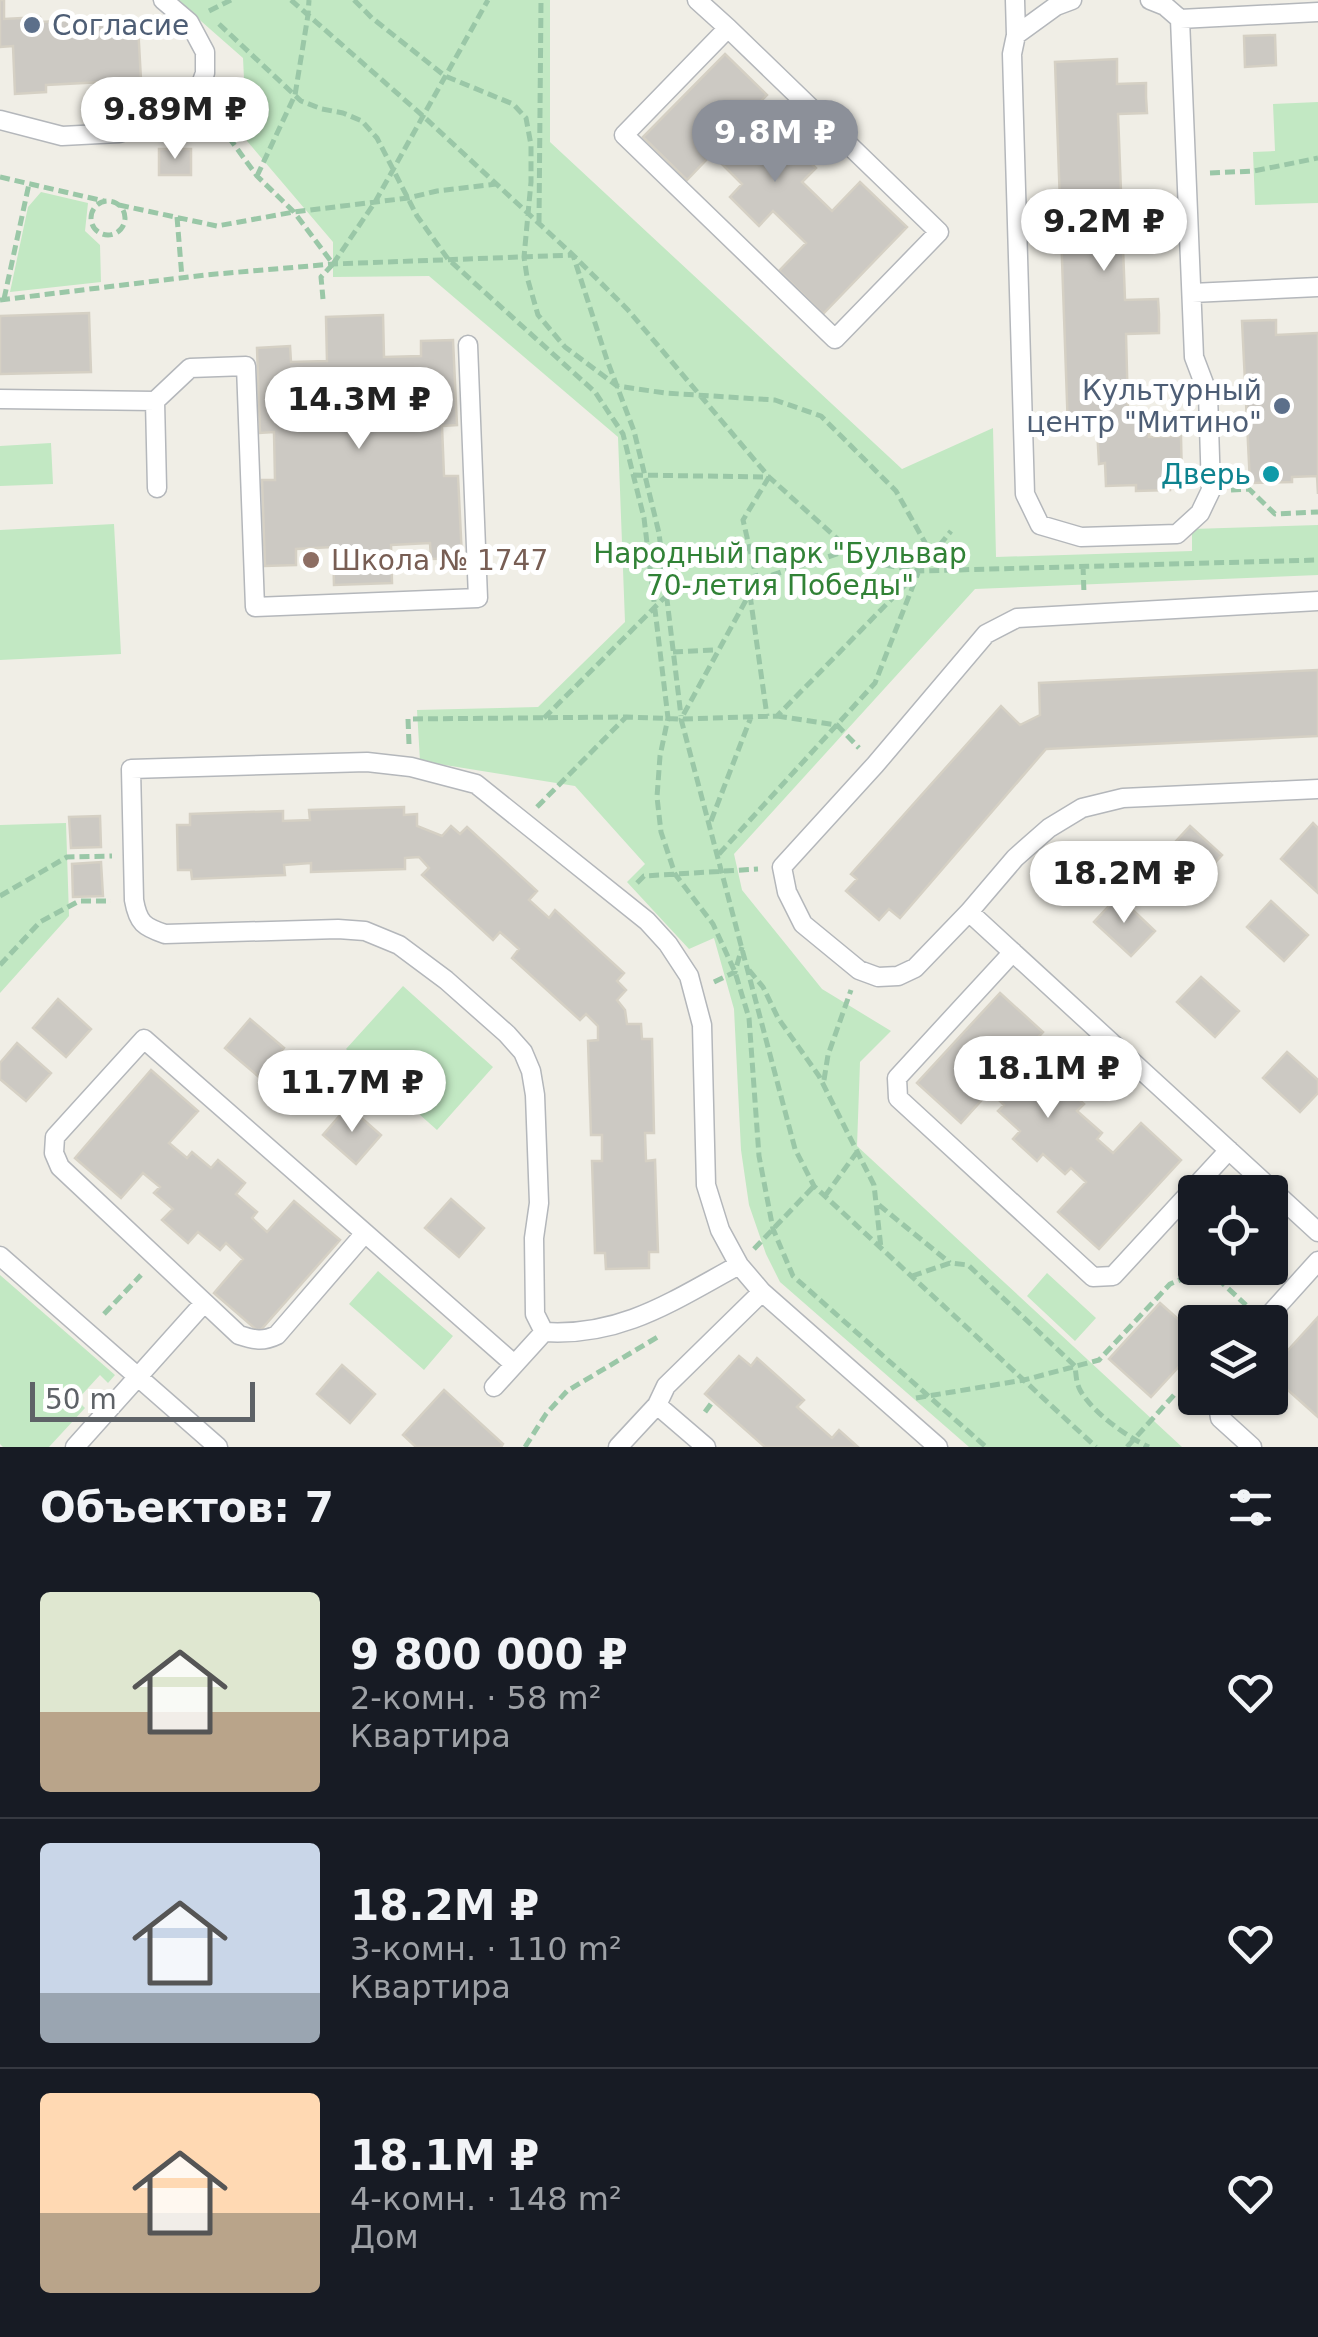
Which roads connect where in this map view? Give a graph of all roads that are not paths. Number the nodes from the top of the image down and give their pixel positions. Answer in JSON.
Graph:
{"nodes":[{"id":1,"x":163,"y":0,"type":"edge"},
{"id":2,"x":697,"y":0,"type":"edge"},
{"id":3,"x":1015,"y":0,"type":"edge"},
{"id":4,"x":1072,"y":0,"type":"edge"},
{"id":5,"x":1150,"y":0,"type":"edge"},
{"id":6,"x":1318,"y":12,"type":"edge"},
{"id":7,"x":1180,"y":19,"type":"junction"},
{"id":8,"x":728,"y":28,"type":"junction"},
{"id":9,"x":1016,"y":34,"type":"junction"},
{"id":10,"x":0,"y":120,"type":"edge"},
{"id":11,"x":1318,"y":287,"type":"edge"},
{"id":12,"x":1192,"y":293,"type":"junction"},
{"id":13,"x":468,"y":345,"type":"dead end"},
{"id":14,"x":0,"y":399,"type":"edge"},
{"id":15,"x":155,"y":401,"type":"junction"},
{"id":16,"x":157,"y":488,"type":"dead end"},
{"id":17,"x":1318,"y":600,"type":"edge"},
{"id":18,"x":1318,"y":788,"type":"edge"},
{"id":19,"x":969,"y":912,"type":"junction"},
{"id":20,"x":1014,"y":952,"type":"junction"},
{"id":21,"x":1229,"y":1150,"type":"junction"},
{"id":22,"x":1318,"y":1232,"type":"edge"},
{"id":23,"x":364,"y":1233,"type":"junction"},
{"id":24,"x":0,"y":1256,"type":"edge"},
{"id":25,"x":1318,"y":1261,"type":"edge"},
{"id":26,"x":739,"y":1265,"type":"junction"},
{"id":27,"x":762,"y":1292,"type":"junction"},
{"id":28,"x":204,"y":1303,"type":"junction"},
{"id":29,"x":1278,"y":1305,"type":"edge"},
{"id":30,"x":544,"y":1332,"type":"junction"},
{"id":31,"x":514,"y":1364,"type":"junction"},
{"id":32,"x":138,"y":1377,"type":"junction"},
{"id":33,"x":494,"y":1387,"type":"dead end"},
{"id":34,"x":657,"y":1404,"type":"junction"},
{"id":35,"x":1220,"y":1415,"type":"edge"},
{"id":36,"x":75,"y":1447,"type":"edge"},
{"id":37,"x":218,"y":1447,"type":"edge"},
{"id":38,"x":618,"y":1447,"type":"edge"},
{"id":39,"x":706,"y":1447,"type":"edge"},
{"id":40,"x":938,"y":1447,"type":"edge"},
{"id":41,"x":1252,"y":1447,"type":"edge"}],
"edges":[{"from":1,"to":10,"type":"lane"},
{"from":2,"to":8,"type":"lane"},
{"from":3,"to":9,"type":"lane"},
{"from":4,"to":9,"type":"lane"},
{"from":5,"to":7,"type":"lane"},
{"from":6,"to":7,"type":"lane"},
{"from":7,"to":12,"type":"lane"},
{"from":8,"to":8,"type":"lane"},
{"from":9,"to":12,"type":"lane"},
{"from":11,"to":12,"type":"lane"},
{"from":13,"to":15,"type":"lane"},
{"from":14,"to":15,"type":"lane"},
{"from":15,"to":16,"type":"lane"},
{"from":17,"to":19,"type":"lane"},
{"from":18,"to":19,"type":"lane"},
{"from":19,"to":20,"type":"lane"},
{"from":20,"to":21,"type":"lane"},
{"from":20,"to":21,"type":"lane"},
{"from":21,"to":22,"type":"lane"},
{"from":23,"to":28,"type":"lane"},
{"from":23,"to":28,"type":"lane"},
{"from":23,"to":31,"type":"lane"},
{"from":24,"to":32,"type":"lane"},
{"from":25,"to":29,"type":"lane"},
{"from":26,"to":27,"type":"lane"},
{"from":26,"to":30,"type":"lane"},
{"from":26,"to":30,"type":"lane"},
{"from":27,"to":34,"type":"lane"},
{"from":27,"to":40,"type":"lane"},
{"from":28,"to":32,"type":"lane"},
{"from":30,"to":31,"type":"lane"},
{"from":31,"to":33,"type":"lane"},
{"from":32,"to":36,"type":"lane"},
{"from":32,"to":37,"type":"lane"},
{"from":34,"to":38,"type":"lane"},
{"from":34,"to":39,"type":"lane"},
{"from":35,"to":41,"type":"lane"}]}
